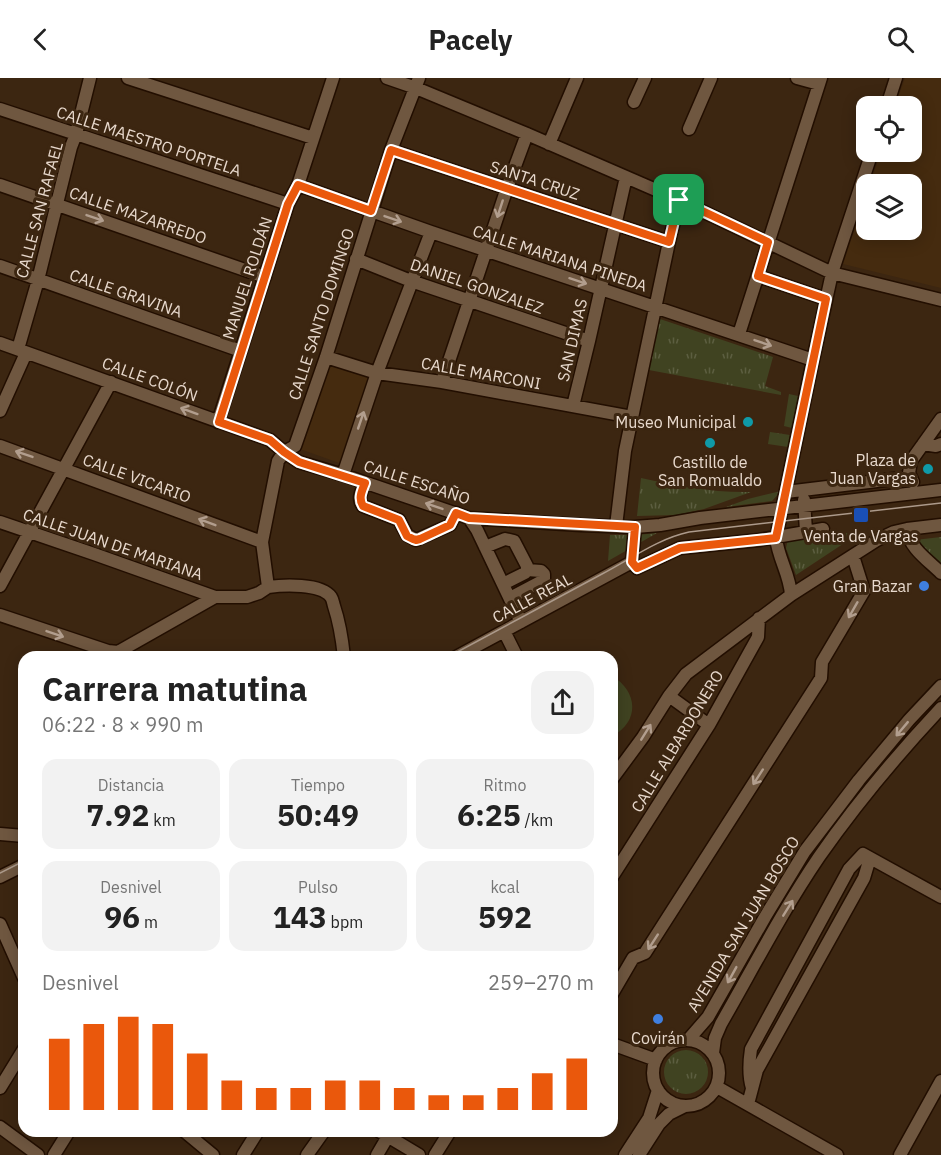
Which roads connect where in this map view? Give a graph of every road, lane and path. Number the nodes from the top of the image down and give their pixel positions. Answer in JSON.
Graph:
{"nodes":[{"id":1,"x":90,"y":78,"type":"edge"},
{"id":2,"x":128,"y":78,"type":"edge"},
{"id":3,"x":333,"y":78,"type":"edge"},
{"id":4,"x":387,"y":78,"type":"edge"},
{"id":5,"x":577,"y":78,"type":"edge"},
{"id":6,"x":645,"y":78,"type":"edge"},
{"id":7,"x":711,"y":78,"type":"edge"},
{"id":8,"x":797,"y":78,"type":"edge"},
{"id":9,"x":896,"y":78,"type":"edge"},
{"id":10,"x":820,"y":81,"type":"edge"},
{"id":11,"x":417,"y":83,"type":"edge"},
{"id":12,"x":890,"y":96,"type":"edge"},
{"id":13,"x":634,"y":102,"type":"dead end"},
{"id":14,"x":0,"y":109,"type":"edge"},
{"id":15,"x":689,"y":129,"type":"dead end"},
{"id":16,"x":527,"y":134,"type":"junction"},
{"id":17,"x":76,"y":135,"type":"junction"},
{"id":18,"x":313,"y":138,"type":"junction"},
{"id":19,"x":549,"y":144,"type":"junction"},
{"id":20,"x":391,"y":150,"type":"junction"},
{"id":21,"x":869,"y":162,"type":"edge"},
{"id":22,"x":626,"y":177,"type":"junction"},
{"id":23,"x":0,"y":185,"type":"edge"},
{"id":24,"x":298,"y":185,"type":"junction"},
{"id":25,"x":507,"y":188,"type":"junction"},
{"id":26,"x":679,"y":200,"type":"junction"},
{"id":27,"x":57,"y":204,"type":"junction"},
{"id":28,"x":288,"y":204,"type":"junction"},
{"id":29,"x":371,"y":211,"type":"junction"},
{"id":30,"x":616,"y":225,"type":"junction"},
{"id":31,"x":431,"y":232,"type":"junction"},
{"id":32,"x":669,"y":242,"type":"junction"},
{"id":33,"x":768,"y":242,"type":"junction"},
{"id":34,"x":486,"y":251,"type":"junction"},
{"id":35,"x":356,"y":260,"type":"junction"},
{"id":36,"x":0,"y":266,"type":"edge"},
{"id":37,"x":832,"y":273,"type":"junction"},
{"id":38,"x":758,"y":276,"type":"junction"},
{"id":39,"x":265,"y":277,"type":"junction"},
{"id":40,"x":38,"y":280,"type":"junction"},
{"id":41,"x":411,"y":281,"type":"junction"},
{"id":42,"x":601,"y":288,"type":"junction"},
{"id":43,"x":826,"y":299,"type":"junction"},
{"id":44,"x":940,"y":299,"type":"edge"},
{"id":45,"x":469,"y":301,"type":"junction"},
{"id":46,"x":655,"y":307,"type":"junction"},
{"id":47,"x":739,"y":334,"type":"junction"},
{"id":48,"x":589,"y":341,"type":"junction"},
{"id":49,"x":0,"y":343,"type":"edge"},
{"id":50,"x":22,"y":351,"type":"junction"},
{"id":51,"x":241,"y":351,"type":"junction"},
{"id":52,"x":326,"y":357,"type":"junction"},
{"id":53,"x":813,"y":360,"type":"junction"},
{"id":54,"x":376,"y":373,"type":"junction"},
{"id":55,"x":111,"y":382,"type":"junction"},
{"id":56,"x":442,"y":382,"type":"junction"},
{"id":57,"x":573,"y":406,"type":"junction"},
{"id":58,"x":0,"y":411,"type":"edge"},
{"id":59,"x":632,"y":417,"type":"junction"},
{"id":60,"x":941,"y":419,"type":"edge"},
{"id":61,"x":219,"y":422,"type":"junction"},
{"id":62,"x":923,"y":444,"type":"junction"},
{"id":63,"x":941,"y":444,"type":"edge"},
{"id":64,"x":0,"y":446,"type":"edge"},
{"id":65,"x":283,"y":451,"type":"junction"},
{"id":66,"x":64,"y":469,"type":"junction"},
{"id":67,"x":343,"y":475,"type":"junction"},
{"id":68,"x":910,"y":477,"type":"junction"},
{"id":69,"x":365,"y":483,"type":"junction"},
{"id":70,"x":803,"y":490,"type":"junction"},
{"id":71,"x":941,"y":490,"type":"edge"},
{"id":72,"x":786,"y":492,"type":"junction"},
{"id":73,"x":926,"y":492,"type":"junction"},
{"id":74,"x":804,"y":506,"type":"junction"},
{"id":75,"x":782,"y":509,"type":"junction"},
{"id":76,"x":456,"y":513,"type":"junction"},
{"id":77,"x":469,"y":518,"type":"junction"},
{"id":78,"x":0,"y":522,"type":"edge"},
{"id":79,"x":941,"y":525,"type":"edge"},
{"id":80,"x":616,"y":526,"type":"junction"},
{"id":81,"x":635,"y":527,"type":"junction"},
{"id":82,"x":824,"y":529,"type":"dead end"},
{"id":83,"x":907,"y":529,"type":"junction"},
{"id":84,"x":806,"y":531,"type":"junction"},
{"id":85,"x":30,"y":532,"type":"junction"},
{"id":86,"x":776,"y":538,"type":"junction"},
{"id":87,"x":262,"y":542,"type":"junction"},
{"id":88,"x":485,"y":547,"type":"junction"},
{"id":89,"x":853,"y":556,"type":"junction"},
{"id":90,"x":628,"y":564,"type":"junction"},
{"id":91,"x":527,"y":570,"type":"junction"},
{"id":92,"x":941,"y":573,"type":"edge"},
{"id":93,"x":503,"y":584,"type":"junction"},
{"id":94,"x":0,"y":586,"type":"edge"},
{"id":95,"x":268,"y":587,"type":"junction"},
{"id":96,"x":791,"y":595,"type":"junction"},
{"id":97,"x":215,"y":597,"type":"junction"},
{"id":98,"x":510,"y":598,"type":"junction"},
{"id":99,"x":0,"y":615,"type":"edge"},
{"id":100,"x":759,"y":618,"type":"junction"},
{"id":101,"x":521,"y":622,"type":"junction"},
{"id":102,"x":504,"y":631,"type":"junction"},
{"id":103,"x":108,"y":651,"type":"edge"},
{"id":104,"x":124,"y":651,"type":"edge"},
{"id":105,"x":343,"y":651,"type":"edge"},
{"id":106,"x":467,"y":651,"type":"edge"},
{"id":107,"x":514,"y":651,"type":"edge"},
{"id":108,"x":941,"y":686,"type":"edge"},
{"id":109,"x":669,"y":696,"type":"junction"},
{"id":110,"x":941,"y":708,"type":"edge"},
{"id":111,"x":710,"y":725,"type":"junction"},
{"id":112,"x":618,"y":771,"type":"edge"},
{"id":113,"x":0,"y":834,"type":"edge"},
{"id":114,"x":18,"y":836,"type":"edge"},
{"id":115,"x":870,"y":858,"type":"junction"},
{"id":116,"x":18,"y":868,"type":"edge"},
{"id":117,"x":618,"y":868,"type":"edge"},
{"id":118,"x":0,"y":877,"type":"edge"},
{"id":119,"x":941,"y":897,"type":"edge"},
{"id":120,"x":0,"y":924,"type":"edge"},
{"id":121,"x":18,"y":964,"type":"edge"},
{"id":122,"x":618,"y":984,"type":"edge"},
{"id":123,"x":688,"y":1040,"type":"junction"},
{"id":124,"x":618,"y":1046,"type":"edge"},
{"id":125,"x":713,"y":1053,"type":"junction"},
{"id":126,"x":18,"y":1059,"type":"edge"},
{"id":127,"x":656,"y":1060,"type":"junction"},
{"id":128,"x":941,"y":1082,"type":"edge"},
{"id":129,"x":717,"y":1087,"type":"junction"},
{"id":130,"x":0,"y":1088,"type":"edge"},
{"id":131,"x":752,"y":1088,"type":"junction"},
{"id":132,"x":658,"y":1090,"type":"junction"},
{"id":133,"x":748,"y":1104,"type":"junction"},
{"id":134,"x":685,"y":1106,"type":"junction"},
{"id":135,"x":0,"y":1127,"type":"edge"},
{"id":136,"x":65,"y":1137,"type":"edge"},
{"id":137,"x":193,"y":1137,"type":"edge"},
{"id":138,"x":254,"y":1137,"type":"edge"},
{"id":139,"x":320,"y":1137,"type":"edge"},
{"id":140,"x":384,"y":1137,"type":"edge"},
{"id":141,"x":392,"y":1137,"type":"edge"},
{"id":142,"x":446,"y":1137,"type":"edge"},
{"id":143,"x":38,"y":1155,"type":"edge"},
{"id":144,"x":54,"y":1155,"type":"edge"},
{"id":145,"x":213,"y":1155,"type":"edge"},
{"id":146,"x":243,"y":1155,"type":"edge"},
{"id":147,"x":307,"y":1155,"type":"edge"},
{"id":148,"x":377,"y":1155,"type":"edge"},
{"id":149,"x":419,"y":1155,"type":"edge"},
{"id":150,"x":435,"y":1155,"type":"edge"},
{"id":151,"x":625,"y":1155,"type":"edge"},
{"id":152,"x":639,"y":1155,"type":"edge"},
{"id":153,"x":837,"y":1155,"type":"edge"},
{"id":154,"x":900,"y":1155,"type":"edge"}],
"edges":[{"from":1,"to":17,"type":"street","name":"CALLE SAN RAFAEL"},
{"from":2,"to":18,"type":"street"},
{"from":3,"to":18,"type":"street","name":"MANUEL ROLDÁN"},
{"from":4,"to":11,"type":"street"},
{"from":5,"to":19,"type":"street"},
{"from":6,"to":13,"type":"street"},
{"from":7,"to":15,"type":"street"},
{"from":8,"to":10,"type":"street"},
{"from":9,"to":12,"type":"street"},
{"from":10,"to":33,"type":"street"},
{"from":11,"to":16,"type":"street"},
{"from":11,"to":20,"type":"street","name":"CALLE SANTO DOMINGO"},
{"from":14,"to":17,"type":"street","name":"CALLE MAESTRO PORTELA"},
{"from":16,"to":19,"type":"street"},
{"from":16,"to":25,"type":"street"},
{"from":17,"to":27,"type":"street","name":"CALLE SAN RAFAEL"},
{"from":17,"to":28,"type":"street","name":"CALLE MAESTRO PORTELA"},
{"from":18,"to":24,"type":"street","name":"MANUEL ROLDÁN"},
{"from":19,"to":22,"type":"street"},
{"from":20,"to":25,"type":"street","name":"SANTA CRUZ"},
{"from":20,"to":29,"type":"street","name":"CALLE SANTO DOMINGO"},
{"from":21,"to":37,"type":"street"},
{"from":22,"to":26,"type":"street"},
{"from":22,"to":30,"type":"street","name":"SAN DIMAS"},
{"from":23,"to":27,"type":"street","name":"CALLE MAZARREDO"},
{"from":24,"to":28,"type":"street","name":"MANUEL ROLDÁN"},
{"from":24,"to":29,"type":"street","name":"CALLE MARIANA PINEDA"},
{"from":25,"to":30,"type":"street","name":"SANTA CRUZ"},
{"from":25,"to":34,"type":"street","one_way":true},
{"from":26,"to":32,"type":"street"},
{"from":26,"to":33,"type":"street"},
{"from":27,"to":39,"type":"street","name":"CALLE MAZARREDO","one_way":true},
{"from":27,"to":40,"type":"street","name":"CALLE SAN RAFAEL"},
{"from":28,"to":39,"type":"street","name":"MANUEL ROLDÁN"},
{"from":29,"to":31,"type":"street","name":"CALLE MARIANA PINEDA","one_way":true},
{"from":29,"to":35,"type":"street","name":"CALLE SANTO DOMINGO"},
{"from":30,"to":32,"type":"street","name":"SANTA CRUZ"},
{"from":30,"to":42,"type":"street","name":"SAN DIMAS"},
{"from":31,"to":34,"type":"street","name":"CALLE MARIANA PINEDA"},
{"from":31,"to":41,"type":"street"},
{"from":32,"to":46,"type":"street"},
{"from":33,"to":37,"type":"street"},
{"from":33,"to":38,"type":"street"},
{"from":34,"to":42,"type":"street","name":"CALLE MARIANA PINEDA","one_way":true},
{"from":34,"to":45,"type":"street"},
{"from":35,"to":41,"type":"street","name":"DANIEL GONZALEZ"},
{"from":35,"to":52,"type":"street","name":"CALLE SANTO DOMINGO"},
{"from":36,"to":40,"type":"street","name":"CALLE GRAVINA"},
{"from":37,"to":43,"type":"street"},
{"from":37,"to":44,"type":"street"},
{"from":38,"to":43,"type":"street"},
{"from":38,"to":47,"type":"street"},
{"from":39,"to":51,"type":"street","name":"MANUEL ROLDÁN"},
{"from":40,"to":50,"type":"street","name":"CALLE SAN RAFAEL"},
{"from":40,"to":51,"type":"street","name":"CALLE GRAVINA"},
{"from":41,"to":45,"type":"street","name":"DANIEL GONZALEZ"},
{"from":41,"to":54,"type":"street"},
{"from":42,"to":46,"type":"street","name":"CALLE MARIANA PINEDA"},
{"from":42,"to":48,"type":"street","name":"SAN DIMAS"},
{"from":43,"to":53,"type":"street"},
{"from":45,"to":48,"type":"street","name":"DANIEL GONZALEZ"},
{"from":45,"to":56,"type":"street"},
{"from":46,"to":47,"type":"street","name":"CALLE MARIANA PINEDA"},
{"from":46,"to":59,"type":"street"},
{"from":47,"to":53,"type":"street","name":"CALLE MARIANA PINEDA","one_way":true},
{"from":48,"to":57,"type":"street","name":"SAN DIMAS"},
{"from":49,"to":50,"type":"street","name":"CALLE COLÓN"},
{"from":50,"to":55,"type":"street","name":"CALLE COLÓN"},
{"from":50,"to":58,"type":"street","name":"CALLE SAN RAFAEL"},
{"from":51,"to":61,"type":"street","name":"MANUEL ROLDÁN"},
{"from":52,"to":54,"type":"street","name":"CALLE MARCONI"},
{"from":52,"to":65,"type":"street","name":"CALLE SANTO DOMINGO"},
{"from":53,"to":72,"type":"street"},
{"from":54,"to":56,"type":"street","name":"CALLE MARCONI"},
{"from":67,"to":54,"type":"street","one_way":true},
{"from":61,"to":55,"type":"street","name":"CALLE COLÓN","one_way":true},
{"from":55,"to":66,"type":"street"},
{"from":56,"to":57,"type":"street","name":"CALLE MARCONI"},
{"from":57,"to":59,"type":"street","name":"CALLE MARCONI"},
{"from":59,"to":80,"type":"street"},
{"from":60,"to":62,"type":"street"},
{"from":61,"to":65,"type":"street","name":"CALLE COLÓN"},
{"from":62,"to":63,"type":"street"},
{"from":62,"to":68,"type":"street"},
{"from":66,"to":64,"type":"street","name":"CALLE VICARIO","one_way":true},
{"from":65,"to":67,"type":"street","name":"CALLE ESCAÑO"},
{"from":65,"to":87,"type":"street","name":"CALLE SANTO DOMINGO"},
{"from":66,"to":85,"type":"street"},
{"from":87,"to":66,"type":"street","name":"CALLE VICARIO","one_way":true},
{"from":67,"to":69,"type":"street","name":"CALLE ESCAÑO"},
{"from":68,"to":70,"type":"street"},
{"from":68,"to":73,"type":"street"},
{"from":76,"to":69,"type":"street","name":"CALLE ESCAÑO","one_way":true},
{"from":69,"to":76,"type":"street"},
{"from":70,"to":72,"type":"street"},
{"from":70,"to":74,"type":"street"},
{"from":71,"to":73,"type":"street","name":"CALLE ESCAÑO"},
{"from":72,"to":75,"type":"street"},
{"from":73,"to":74,"type":"street","name":"CALLE ESCAÑO"},
{"from":74,"to":75,"type":"street","name":"CALLE ESCAÑO"},
{"from":74,"to":84,"type":"street"},
{"from":75,"to":81,"type":"street","name":"CALLE ESCAÑO"},
{"from":75,"to":86,"type":"street"},
{"from":76,"to":77,"type":"street","name":"CALLE ESCAÑO"},
{"from":77,"to":80,"type":"street","name":"CALLE ESCAÑO"},
{"from":77,"to":88,"type":"street"},
{"from":78,"to":85,"type":"street","name":"CALLE JUAN DE MARIANA"},
{"from":79,"to":83,"type":"street"},
{"from":80,"to":81,"type":"street","name":"CALLE ESCAÑO"},
{"from":81,"to":90,"type":"street"},
{"from":82,"to":84,"type":"street"},
{"from":83,"to":89,"type":"street"},
{"from":83,"to":92,"type":"street"},
{"from":84,"to":86,"type":"street"},
{"from":85,"to":94,"type":"street"},
{"from":85,"to":97,"type":"street","name":"CALLE JUAN DE MARIANA"},
{"from":86,"to":90,"type":"street"},
{"from":86,"to":96,"type":"street"},
{"from":87,"to":95,"type":"street","name":"CALLE SANTO DOMINGO"},
{"from":88,"to":91,"type":"street"},
{"from":88,"to":93,"type":"street"},
{"from":89,"to":96,"type":"street"},
{"from":89,"to":122,"type":"street","one_way":true},
{"from":90,"to":101,"type":"street","name":"CALLE REAL"},
{"from":91,"to":93,"type":"street"},
{"from":91,"to":98,"type":"street"},
{"from":93,"to":98,"type":"street"},
{"from":95,"to":97,"type":"street"},
{"from":95,"to":105,"type":"street"},
{"from":96,"to":100,"type":"street"},
{"from":97,"to":104,"type":"street"},
{"from":98,"to":101,"type":"street"},
{"from":99,"to":103,"type":"street","one_way":true},
{"from":100,"to":109,"type":"street"},
{"from":100,"to":111,"type":"street","name":"CALLE ALBARDONERO"},
{"from":101,"to":102,"type":"street","name":"CALLE REAL"},
{"from":102,"to":106,"type":"street","name":"CALLE REAL"},
{"from":102,"to":107,"type":"street"},
{"from":108,"to":123,"type":"street","name":"AVENIDA SAN JUAN BOSCO","one_way":true},
{"from":109,"to":111,"type":"street"},
{"from":112,"to":109,"type":"street","one_way":true},
{"from":125,"to":110,"type":"street","name":"AVENIDA SAN JUAN BOSCO","one_way":true},
{"from":111,"to":117,"type":"street","name":"CALLE ALBARDONERO"},
{"from":113,"to":114,"type":"street"},
{"from":115,"to":119,"type":"street"},
{"from":115,"to":131,"type":"street"},
{"from":115,"to":131,"type":"street"},
{"from":116,"to":118,"type":"street"},
{"from":120,"to":121,"type":"street"},
{"from":123,"to":125,"type":"street"},
{"from":123,"to":127,"type":"street"},
{"from":124,"to":127,"type":"street"},
{"from":125,"to":129,"type":"street"},
{"from":126,"to":130,"type":"street"},
{"from":127,"to":132,"type":"street"},
{"from":128,"to":154,"type":"street"},
{"from":129,"to":133,"type":"street"},
{"from":129,"to":134,"type":"street"},
{"from":131,"to":133,"type":"street"},
{"from":132,"to":134,"type":"street"},
{"from":132,"to":151,"type":"street"},
{"from":133,"to":153,"type":"street"},
{"from":134,"to":152,"type":"street"},
{"from":135,"to":143,"type":"street"},
{"from":136,"to":144,"type":"street"},
{"from":137,"to":145,"type":"street"},
{"from":138,"to":146,"type":"street"},
{"from":139,"to":147,"type":"street"},
{"from":140,"to":148,"type":"street"},
{"from":141,"to":149,"type":"street"},
{"from":142,"to":150,"type":"street"}]}
